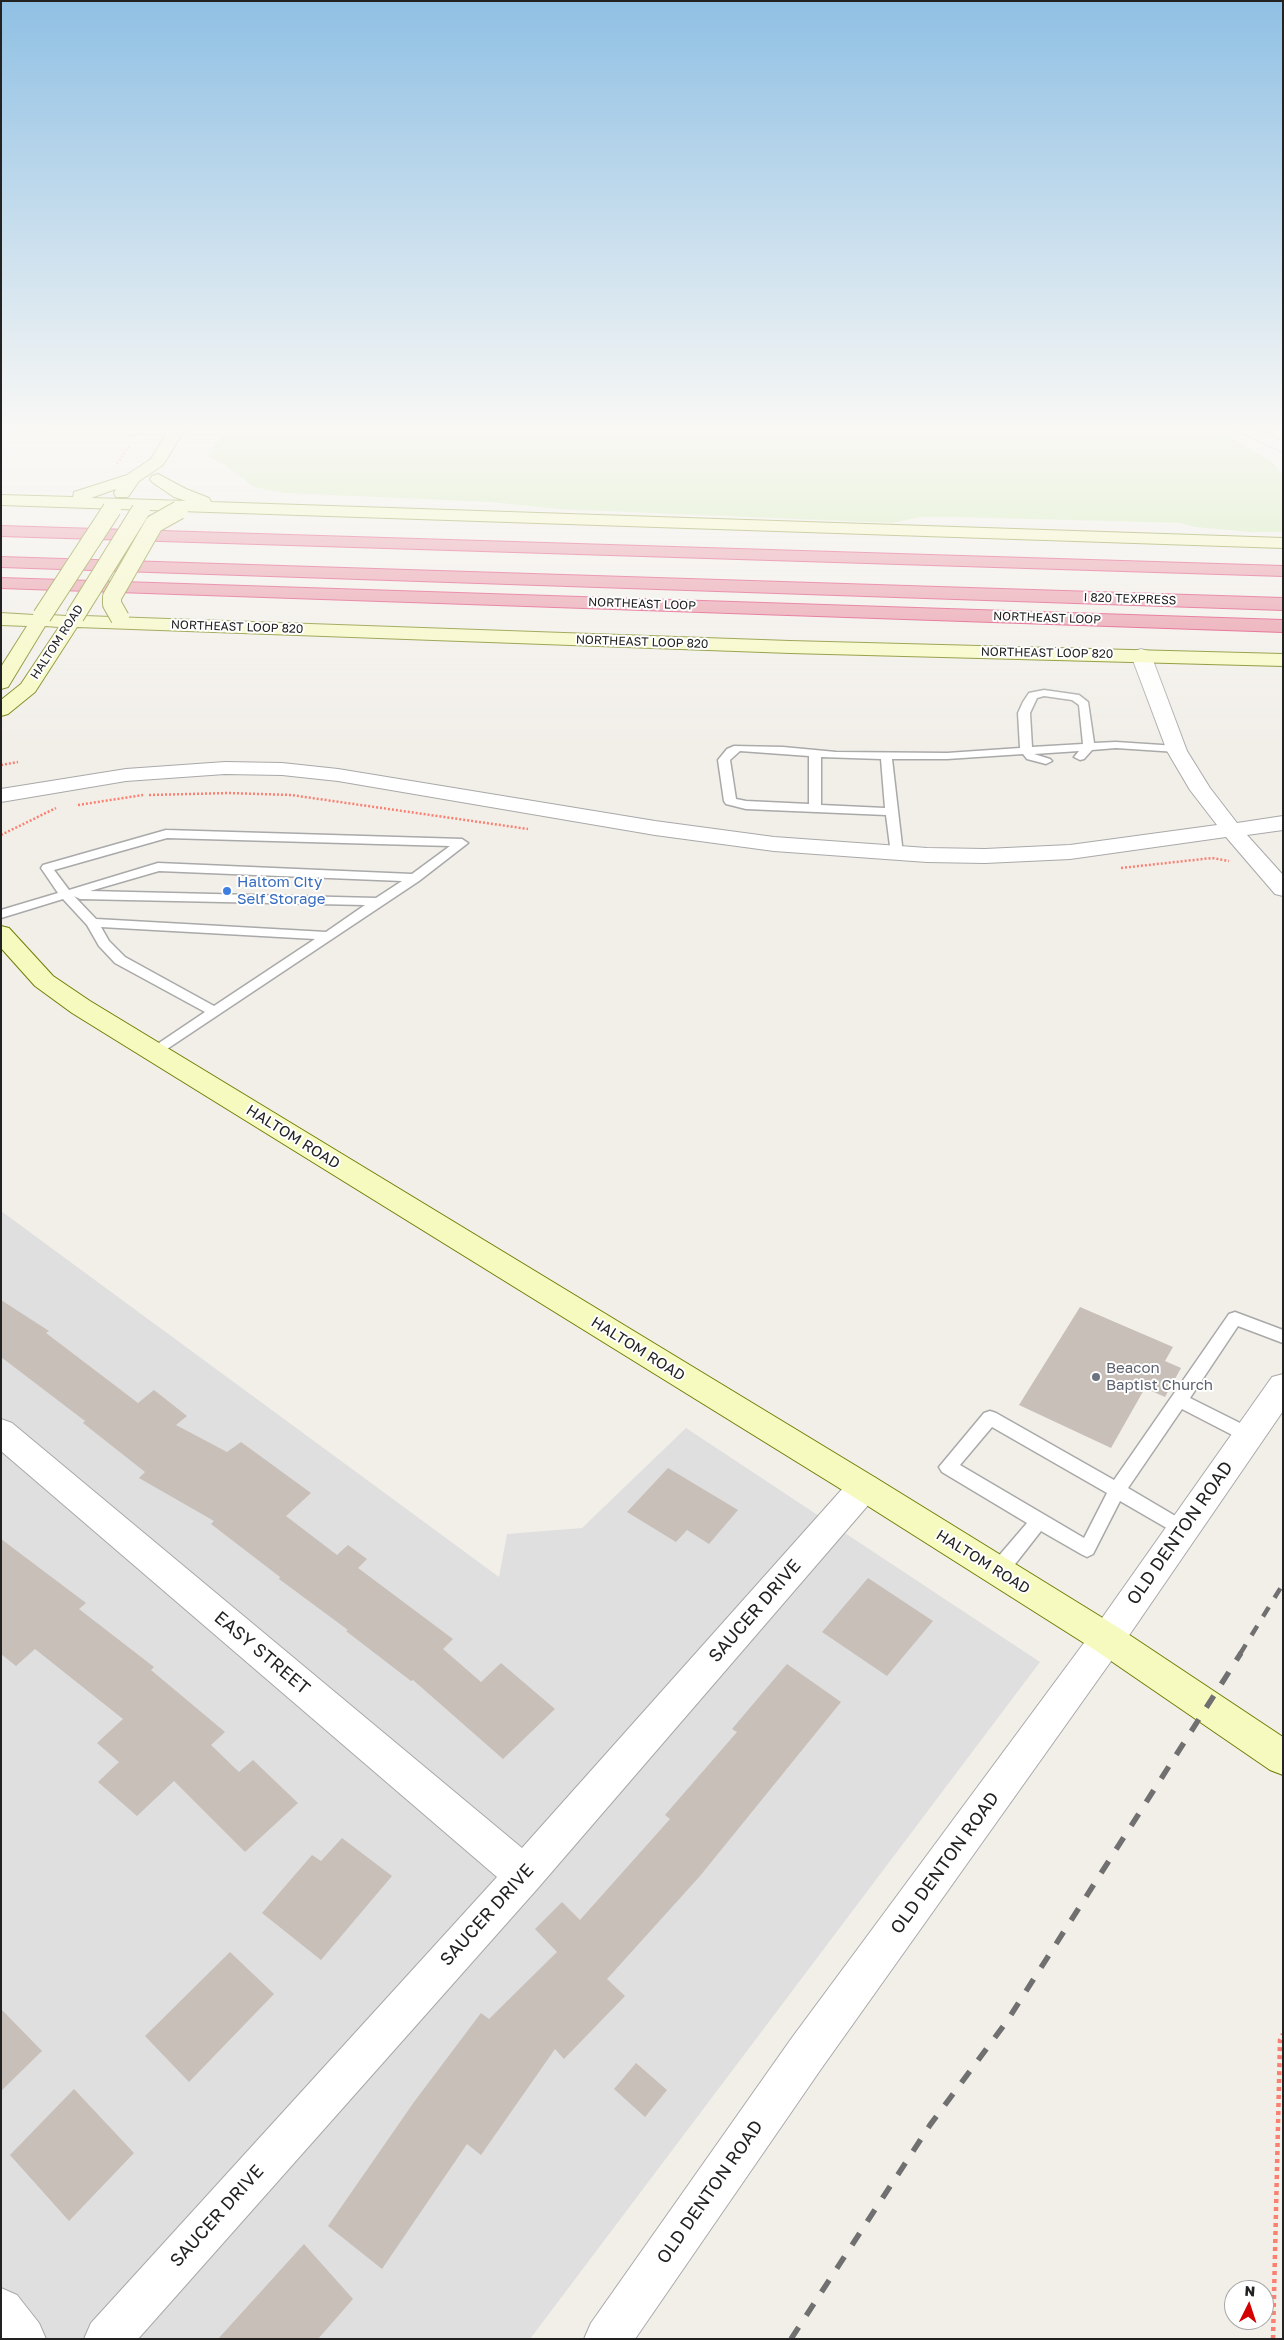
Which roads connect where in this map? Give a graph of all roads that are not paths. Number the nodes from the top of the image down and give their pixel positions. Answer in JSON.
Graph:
{"nodes":[{"id":1,"x":94,"y":535,"type":"edge"},
{"id":2,"x":125,"y":535,"type":"edge"},
{"id":3,"x":139,"y":535,"type":"edge"},
{"id":4,"x":148,"y":535,"type":"edge"},
{"id":5,"x":774,"y":535,"type":"edge"},
{"id":6,"x":873,"y":535,"type":"edge"},
{"id":7,"x":1041,"y":535,"type":"edge"},
{"id":8,"x":1283,"y":543,"type":"edge"},
{"id":9,"x":1,"y":550,"type":"edge"},
{"id":10,"x":1,"y":562,"type":"edge"},
{"id":11,"x":1283,"y":570,"type":"edge"},
{"id":12,"x":1,"y":583,"type":"edge"},
{"id":13,"x":1283,"y":591,"type":"edge"},
{"id":14,"x":1283,"y":604,"type":"edge"},
{"id":15,"x":1,"y":606,"type":"edge"},
{"id":16,"x":40,"y":618,"type":"junction"},
{"id":17,"x":73,"y":619,"type":"junction"},
{"id":18,"x":1,"y":620,"type":"edge"},
{"id":19,"x":148,"y":625,"type":"junction"},
{"id":20,"x":1283,"y":626,"type":"edge"},
{"id":21,"x":52,"y":651,"type":"junction"},
{"id":22,"x":1078,"y":653,"type":"junction"},
{"id":23,"x":1141,"y":655,"type":"junction"},
{"id":24,"x":1283,"y":660,"type":"edge"},
{"id":25,"x":1,"y":683,"type":"edge"},
{"id":26,"x":1,"y":710,"type":"edge"},
{"id":27,"x":1089,"y":746,"type":"junction"},
{"id":28,"x":1177,"y":749,"type":"junction"},
{"id":29,"x":1026,"y":750,"type":"junction"},
{"id":30,"x":815,"y":753,"type":"junction"},
{"id":31,"x":886,"y":756,"type":"junction"},
{"id":32,"x":1080,"y":758,"type":"dead end"},
{"id":33,"x":1046,"y":761,"type":"dead end"},
{"id":34,"x":1,"y":796,"type":"edge"},
{"id":35,"x":814,"y":808,"type":"junction"},
{"id":36,"x":891,"y":812,"type":"junction"},
{"id":37,"x":1283,"y":823,"type":"edge"},
{"id":38,"x":1232,"y":830,"type":"junction"},
{"id":39,"x":897,"y":854,"type":"junction"},
{"id":40,"x":415,"y":878,"type":"junction"},
{"id":41,"x":1283,"y":889,"type":"edge"},
{"id":42,"x":66,"y":895,"type":"junction"},
{"id":43,"x":379,"y":902,"type":"junction"},
{"id":44,"x":1,"y":914,"type":"edge"},
{"id":45,"x":92,"y":923,"type":"junction"},
{"id":46,"x":1,"y":933,"type":"edge"},
{"id":47,"x":329,"y":936,"type":"junction"},
{"id":48,"x":215,"y":1012,"type":"junction"},
{"id":49,"x":155,"y":1052,"type":"junction"},
{"id":50,"x":1283,"y":1337,"type":"edge"},
{"id":51,"x":1283,"y":1386,"type":"edge"},
{"id":52,"x":1179,"y":1400,"type":"junction"},
{"id":53,"x":1,"y":1432,"type":"edge"},
{"id":54,"x":1248,"y":1436,"type":"junction"},
{"id":55,"x":864,"y":1487,"type":"junction"},
{"id":56,"x":1116,"y":1490,"type":"junction"},
{"id":57,"x":1039,"y":1521,"type":"junction"},
{"id":58,"x":1183,"y":1529,"type":"junction"},
{"id":59,"x":998,"y":1571,"type":"junction"},
{"id":60,"x":1107,"y":1639,"type":"junction"},
{"id":61,"x":1283,"y":1758,"type":"edge"},
{"id":62,"x":524,"y":1875,"type":"junction"},
{"id":63,"x":1,"y":2311,"type":"edge"},
{"id":64,"x":23,"y":2339,"type":"edge"},
{"id":65,"x":107,"y":2339,"type":"edge"},
{"id":66,"x":607,"y":2339,"type":"edge"}],
"edges":[{"from":1,"to":16,"type":"main road","name":"HALTOM ROAD","bridge":true},
{"from":2,"to":17,"type":"main road","name":"HALTOM ROAD","bridge":true},
{"from":3,"to":11,"type":"highway"},
{"from":4,"to":19,"type":"main road","bridge":true},
{"from":5,"to":6,"type":"main road"},
{"from":7,"to":8,"type":"main road"},
{"from":9,"to":13,"type":"highway","name":"I 820 TEXPRESS"},
{"from":10,"to":14,"type":"highway","name":"I 820 TEXPRESS"},
{"from":12,"to":20,"type":"highway","name":"NORTHEAST LOOP"},
{"from":15,"to":22,"type":"main road"},
{"from":16,"to":17,"type":"main road","name":"NORTHEAST LOOP 820"},
{"from":16,"to":18,"type":"main road","name":"NORTHEAST LOOP 820"},
{"from":16,"to":25,"type":"main road","name":"HALTOM ROAD"},
{"from":17,"to":19,"type":"main road","name":"NORTHEAST LOOP 820"},
{"from":17,"to":21,"type":"main road","name":"HALTOM ROAD"},
{"from":19,"to":21,"type":"main road"},
{"from":19,"to":22,"type":"main road","name":"NORTHEAST LOOP 820"},
{"from":21,"to":26,"type":"main road","name":"HALTOM ROAD"},
{"from":22,"to":23,"type":"main road","name":"NORTHEAST LOOP 820"},
{"from":23,"to":24,"type":"main road","name":"NORTHEAST LOOP 820"},
{"from":23,"to":28,"type":"street"},
{"from":27,"to":28,"type":"lane"},
{"from":27,"to":29,"type":"lane"},
{"from":27,"to":29,"type":"lane"},
{"from":27,"to":32,"type":"lane"},
{"from":28,"to":38,"type":"street"},
{"from":29,"to":31,"type":"lane"},
{"from":29,"to":33,"type":"lane"},
{"from":30,"to":31,"type":"lane"},
{"from":30,"to":35,"type":"lane"},
{"from":30,"to":35,"type":"lane"},
{"from":31,"to":36,"type":"lane"},
{"from":34,"to":39,"type":"street"},
{"from":35,"to":36,"type":"lane"},
{"from":36,"to":39,"type":"lane"},
{"from":37,"to":38,"type":"street"},
{"from":38,"to":39,"type":"street"},
{"from":38,"to":41,"type":"street"},
{"from":40,"to":42,"type":"lane"},
{"from":40,"to":42,"type":"lane"},
{"from":40,"to":43,"type":"lane"},
{"from":42,"to":43,"type":"lane"},
{"from":42,"to":44,"type":"lane"},
{"from":42,"to":45,"type":"lane"},
{"from":43,"to":47,"type":"lane"},
{"from":45,"to":47,"type":"lane"},
{"from":45,"to":48,"type":"lane"},
{"from":46,"to":49,"type":"main road","name":"HALTOM ROAD"},
{"from":47,"to":48,"type":"lane"},
{"from":48,"to":49,"type":"lane"},
{"from":49,"to":55,"type":"main road","name":"HALTOM ROAD"},
{"from":50,"to":52,"type":"lane"},
{"from":51,"to":54,"type":"street","name":"OLD DENTON ROAD"},
{"from":52,"to":54,"type":"lane"},
{"from":52,"to":56,"type":"lane"},
{"from":53,"to":62,"type":"street","name":"EASY STREET"},
{"from":54,"to":58,"type":"street","name":"OLD DENTON ROAD"},
{"from":55,"to":59,"type":"main road","name":"HALTOM ROAD"},
{"from":55,"to":62,"type":"street","name":"SAUCER DRIVE"},
{"from":56,"to":57,"type":"lane"},
{"from":56,"to":57,"type":"lane"},
{"from":56,"to":58,"type":"lane"},
{"from":57,"to":59,"type":"lane"},
{"from":58,"to":60,"type":"street","name":"OLD DENTON ROAD"},
{"from":59,"to":60,"type":"main road","name":"HALTOM ROAD"},
{"from":60,"to":61,"type":"main road","name":"HALTOM ROAD"},
{"from":60,"to":66,"type":"street","name":"OLD DENTON ROAD"},
{"from":62,"to":65,"type":"street","name":"SAUCER DRIVE"},
{"from":63,"to":64,"type":"street"}]}
